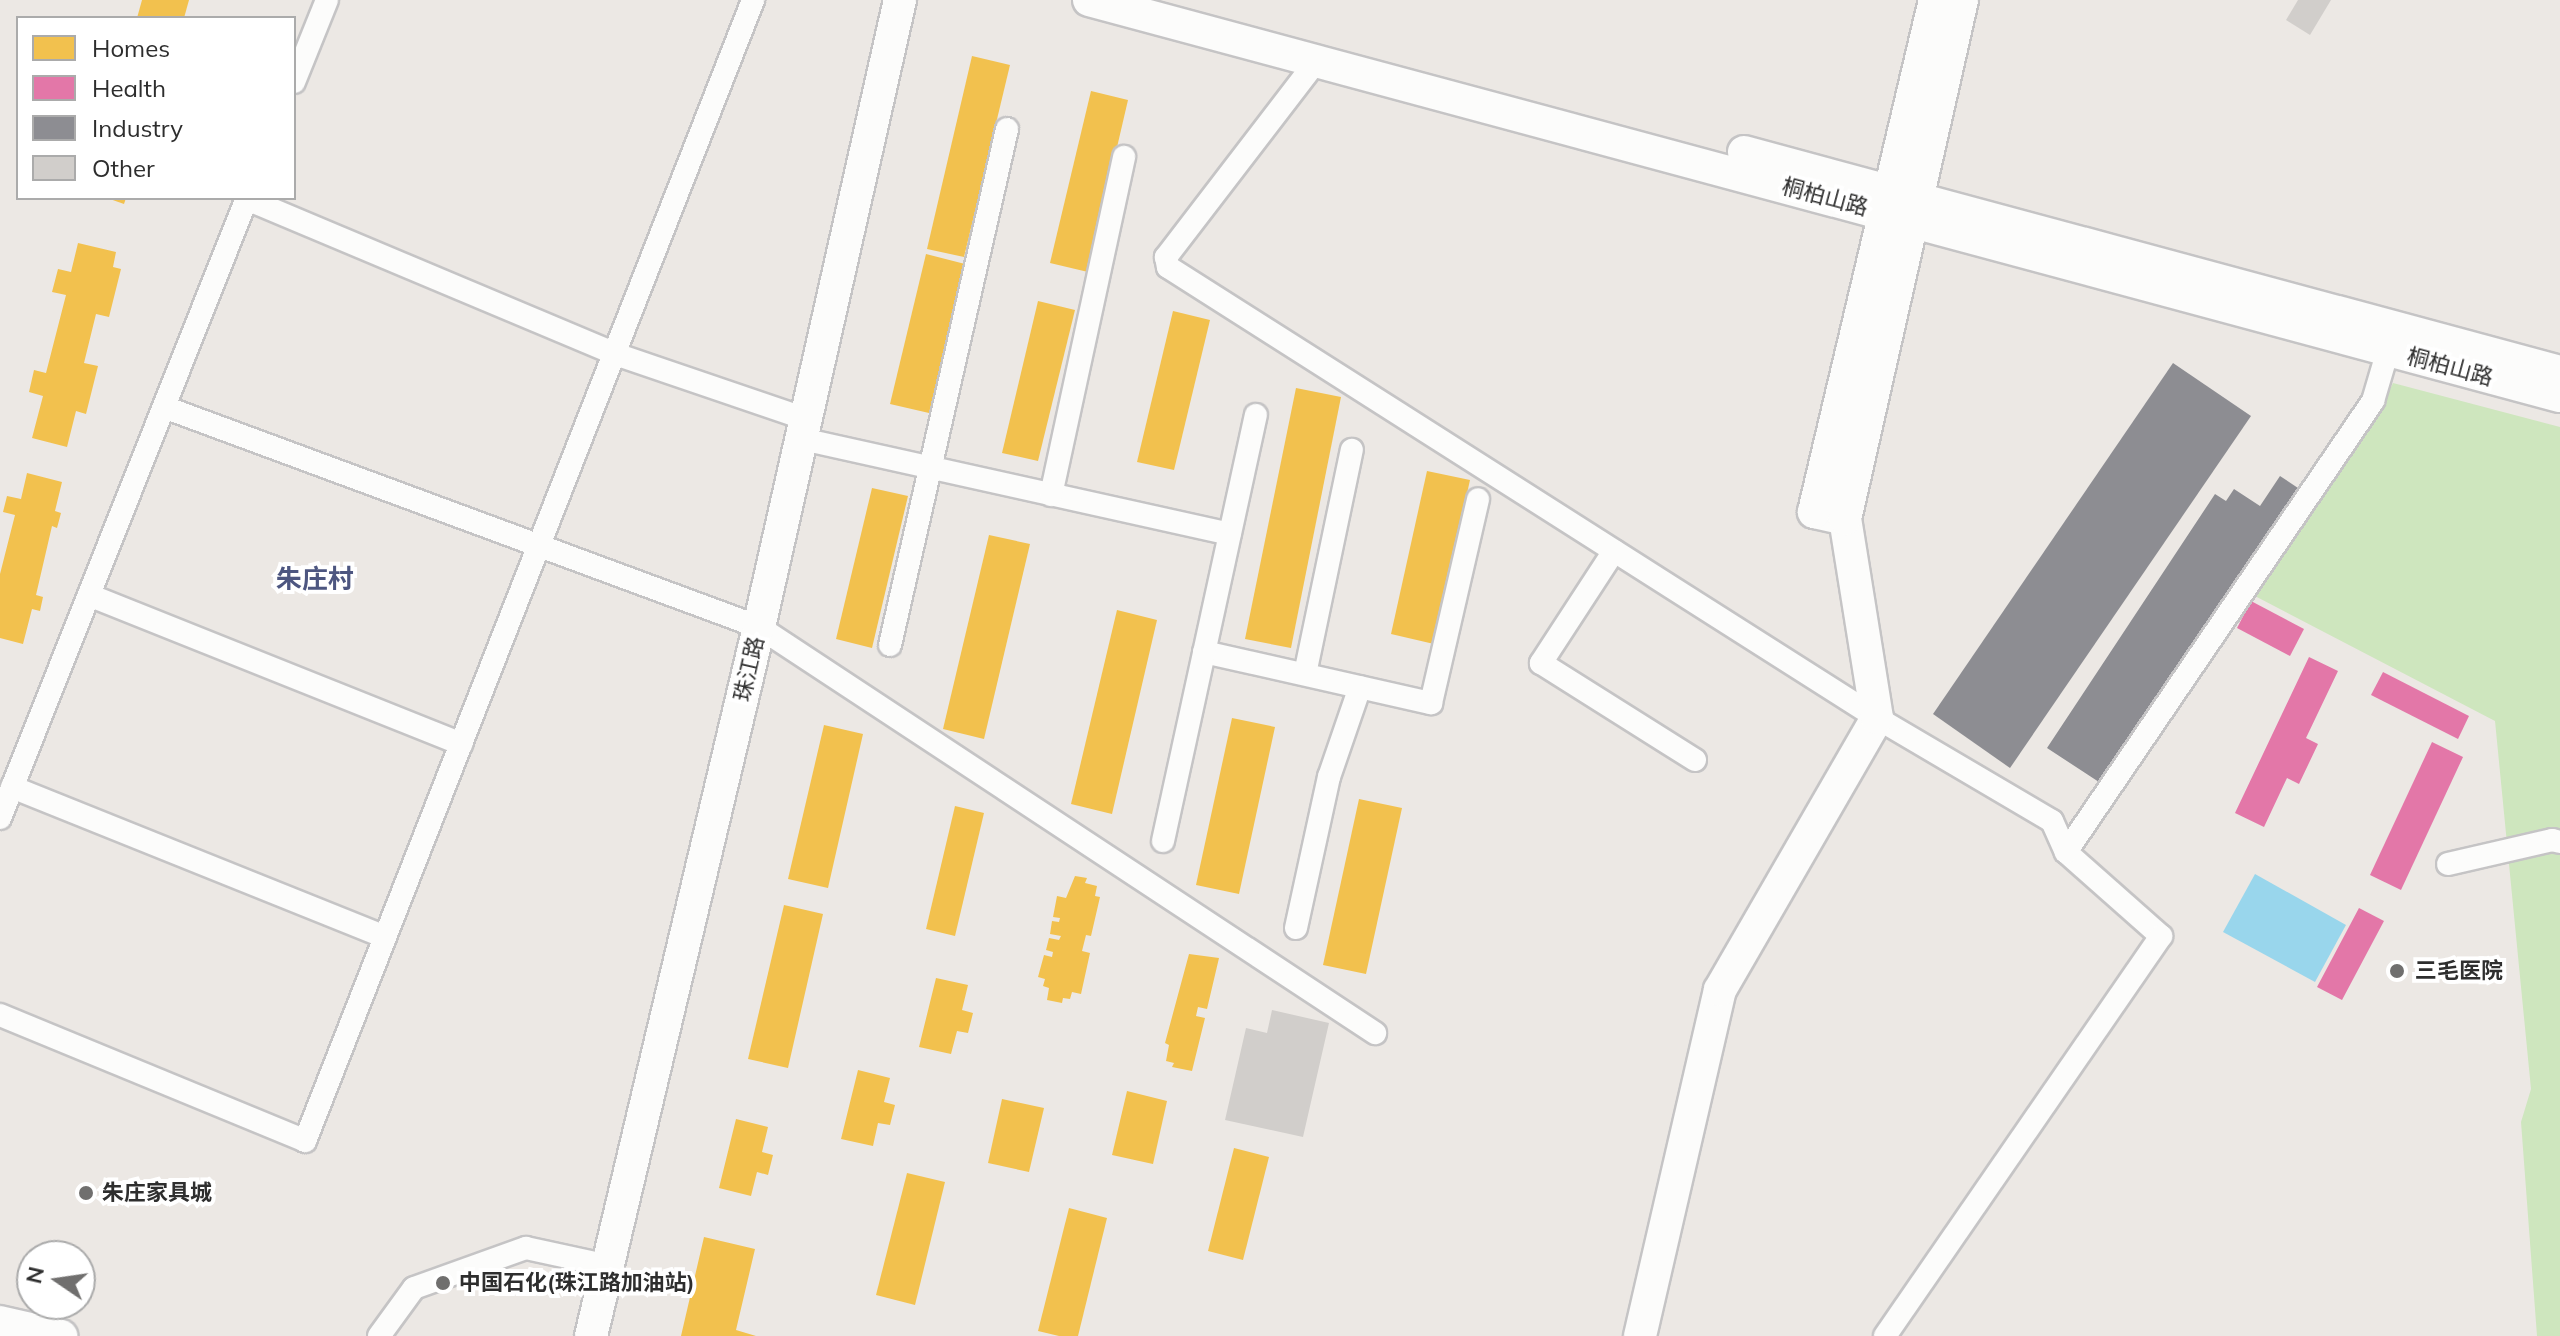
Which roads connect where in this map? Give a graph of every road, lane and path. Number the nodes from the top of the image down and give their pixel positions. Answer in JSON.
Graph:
{"nodes":[{"id":1,"x":327,"y":0,"type":"edge"},
{"id":2,"x":753,"y":0,"type":"edge"},
{"id":3,"x":900,"y":0,"type":"edge"},
{"id":4,"x":1089,"y":0,"type":"edge"},
{"id":5,"x":1172,"y":0,"type":"edge"},
{"id":6,"x":1935,"y":0,"type":"edge"},
{"id":7,"x":1962,"y":0,"type":"edge"},
{"id":8,"x":1318,"y":59,"type":"junction"},
{"id":9,"x":296,"y":77,"type":"edge"},
{"id":10,"x":1007,"y":129,"type":"dead end"},
{"id":11,"x":1124,"y":157,"type":"dead end"},
{"id":12,"x":246,"y":200,"type":"edge"},
{"id":13,"x":252,"y":200,"type":"edge"},
{"id":14,"x":1900,"y":206,"type":"junction"},
{"id":15,"x":2388,"y":350,"type":"junction"},
{"id":16,"x":615,"y":354,"type":"junction"},
{"id":17,"x":2560,"y":372,"type":"edge"},
{"id":18,"x":2560,"y":396,"type":"edge"},
{"id":19,"x":164,"y":407,"type":"junction"},
{"id":20,"x":1256,"y":415,"type":"dead end"},
{"id":21,"x":804,"y":429,"type":"junction"},
{"id":22,"x":1352,"y":450,"type":"dead end"},
{"id":23,"x":930,"y":469,"type":"junction"},
{"id":24,"x":1051,"y":495,"type":"junction"},
{"id":25,"x":1478,"y":499,"type":"dead end"},
{"id":26,"x":1230,"y":534,"type":"junction"},
{"id":27,"x":539,"y":547,"type":"junction"},
{"id":28,"x":1614,"y":551,"type":"junction"},
{"id":29,"x":89,"y":595,"type":"junction"},
{"id":30,"x":759,"y":627,"type":"junction"},
{"id":31,"x":890,"y":645,"type":"dead end"},
{"id":32,"x":1204,"y":652,"type":"junction"},
{"id":33,"x":1305,"y":674,"type":"junction"},
{"id":34,"x":1360,"y":687,"type":"junction"},
{"id":35,"x":1877,"y":718,"type":"junction"},
{"id":36,"x":461,"y":744,"type":"junction"},
{"id":37,"x":1695,"y":760,"type":"dead end"},
{"id":38,"x":12,"y":787,"type":"junction"},
{"id":39,"x":0,"y":818,"type":"edge"},
{"id":40,"x":1163,"y":841,"type":"dead end"},
{"id":41,"x":2560,"y":842,"type":"edge"},
{"id":42,"x":2066,"y":852,"type":"junction"},
{"id":43,"x":2448,"y":864,"type":"dead end"},
{"id":44,"x":1296,"y":928,"type":"dead end"},
{"id":45,"x":385,"y":937,"type":"junction"},
{"id":46,"x":0,"y":1015,"type":"edge"},
{"id":47,"x":1375,"y":1033,"type":"dead end"},
{"id":48,"x":609,"y":1266,"type":"junction"},
{"id":49,"x":0,"y":1322,"type":"edge"},
{"id":50,"x":61,"y":1336,"type":"edge"},
{"id":51,"x":379,"y":1336,"type":"edge"},
{"id":52,"x":591,"y":1336,"type":"edge"},
{"id":53,"x":1640,"y":1336,"type":"edge"},
{"id":54,"x":1885,"y":1336,"type":"edge"}],
"edges":[{"from":1,"to":9,"type":"street"},
{"from":2,"to":16,"type":"street"},
{"from":3,"to":21,"type":"street","name":"珠江路"},
{"from":4,"to":8,"type":"street","name":"桐柏山路"},
{"from":5,"to":14,"type":"street","name":"桐柏山路"},
{"from":6,"to":14,"type":"street"},
{"from":7,"to":14,"type":"street"},
{"from":8,"to":14,"type":"street","name":"桐柏山路"},
{"from":8,"to":28,"type":"street"},
{"from":10,"to":23,"type":"street"},
{"from":11,"to":24,"type":"street"},
{"from":12,"to":19,"type":"street"},
{"from":13,"to":16,"type":"street"},
{"from":14,"to":15,"type":"street","name":"桐柏山路"},
{"from":14,"to":17,"type":"street","name":"桐柏山路"},
{"from":14,"to":35,"type":"street"},
{"from":15,"to":18,"type":"street","name":"桐柏山路"},
{"from":15,"to":42,"type":"street"},
{"from":16,"to":21,"type":"street"},
{"from":16,"to":27,"type":"street"},
{"from":19,"to":27,"type":"street"},
{"from":19,"to":29,"type":"street"},
{"from":20,"to":26,"type":"street"},
{"from":21,"to":23,"type":"street"},
{"from":21,"to":30,"type":"street","name":"珠江路"},
{"from":22,"to":33,"type":"street"},
{"from":23,"to":24,"type":"street"},
{"from":23,"to":31,"type":"street"},
{"from":24,"to":26,"type":"street"},
{"from":25,"to":34,"type":"street"},
{"from":26,"to":32,"type":"street"},
{"from":27,"to":30,"type":"street"},
{"from":27,"to":36,"type":"street"},
{"from":28,"to":35,"type":"street"},
{"from":28,"to":37,"type":"street"},
{"from":29,"to":36,"type":"street"},
{"from":29,"to":38,"type":"street"},
{"from":30,"to":47,"type":"street"},
{"from":30,"to":48,"type":"street","name":"珠江路"},
{"from":32,"to":33,"type":"street"},
{"from":32,"to":40,"type":"street"},
{"from":33,"to":34,"type":"street"},
{"from":34,"to":44,"type":"street"},
{"from":35,"to":42,"type":"street"},
{"from":35,"to":53,"type":"street"},
{"from":36,"to":45,"type":"street"},
{"from":38,"to":39,"type":"street"},
{"from":38,"to":45,"type":"street"},
{"from":41,"to":43,"type":"street"},
{"from":42,"to":54,"type":"street"},
{"from":45,"to":46,"type":"street"},
{"from":48,"to":51,"type":"street"},
{"from":48,"to":52,"type":"street","name":"珠江路"},
{"from":49,"to":50,"type":"street"}]}
